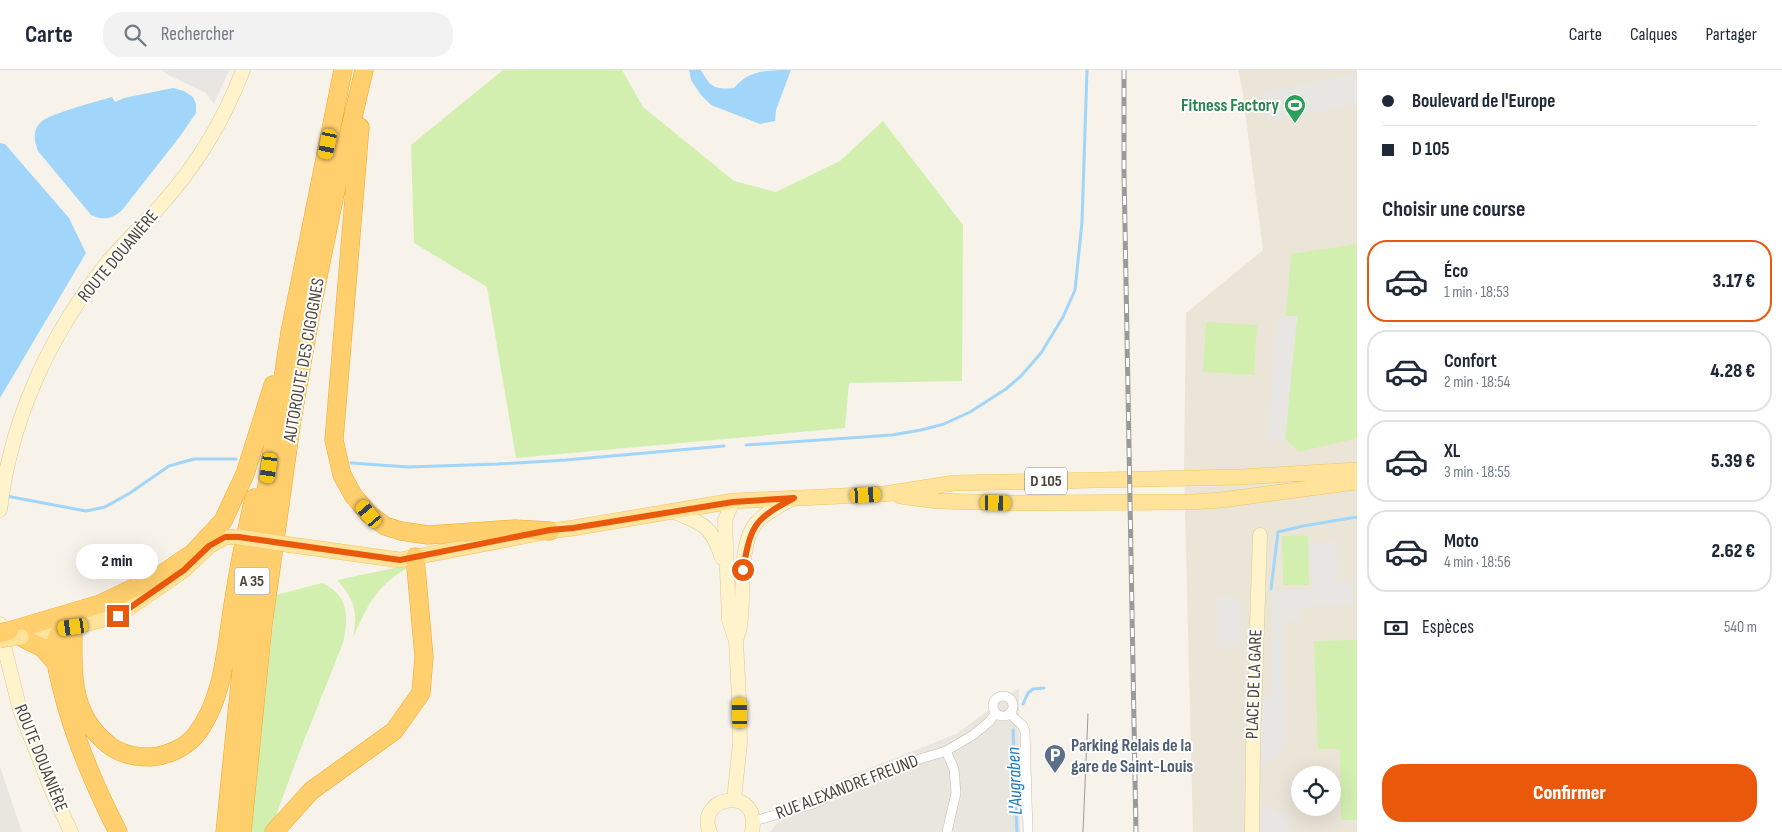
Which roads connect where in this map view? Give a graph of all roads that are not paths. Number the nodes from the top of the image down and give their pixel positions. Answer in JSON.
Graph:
{"nodes":[{"id":1,"x":243,"y":70,"type":"edge"},
{"id":2,"x":343,"y":70,"type":"edge"},
{"id":3,"x":364,"y":70,"type":"edge"},
{"id":4,"x":290,"y":332,"type":"junction"},
{"id":5,"x":1357,"y":470,"type":"edge"},
{"id":6,"x":1357,"y":482,"type":"edge"},
{"id":7,"x":884,"y":494,"type":"junction"},
{"id":8,"x":794,"y":498,"type":"junction"},
{"id":9,"x":733,"y":502,"type":"junction"},
{"id":10,"x":0,"y":510,"type":"edge"},
{"id":11,"x":672,"y":511,"type":"junction"},
{"id":12,"x":550,"y":530,"type":"junction"},
{"id":13,"x":1260,"y":535,"type":"dead end"},
{"id":14,"x":408,"y":559,"type":"junction"},
{"id":15,"x":726,"y":570,"type":"junction"},
{"id":16,"x":68,"y":628,"type":"junction"},
{"id":17,"x":6,"y":633,"type":"edge"},
{"id":18,"x":736,"y":641,"type":"junction"},
{"id":19,"x":56,"y":663,"type":"junction"},
{"id":20,"x":996,"y":713,"type":"junction"},
{"id":21,"x":1009,"y":713,"type":"junction"},
{"id":22,"x":946,"y":751,"type":"junction"},
{"id":23,"x":734,"y":800,"type":"junction"},
{"id":24,"x":753,"y":827,"type":"edge"},
{"id":25,"x":71,"y":832,"type":"edge"},
{"id":26,"x":118,"y":832,"type":"edge"},
{"id":27,"x":225,"y":832,"type":"edge"},
{"id":28,"x":242,"y":832,"type":"edge"},
{"id":29,"x":274,"y":832,"type":"edge"},
{"id":30,"x":710,"y":832,"type":"edge"},
{"id":31,"x":948,"y":832,"type":"edge"},
{"id":32,"x":1028,"y":832,"type":"edge"},
{"id":33,"x":1252,"y":832,"type":"edge"}],
"edges":[{"from":1,"to":10,"type":"main road","name":"ROUTE DOUANIÈRE"},
{"from":2,"to":4,"type":"highway","name":"AUTOROUTE DES CIGOGNES","number":"A 35"},
{"from":3,"to":12,"type":"highway"},
{"from":3,"to":28,"type":"highway","name":"AUTOROUTE DES CIGOGNES","number":"A 35"},
{"from":4,"to":16,"type":"highway"},
{"from":4,"to":17,"type":"highway"},
{"from":4,"to":27,"type":"highway","name":"AUTOROUTE DES CIGOGNES","number":"A 35"},
{"from":5,"to":7,"type":"main road","number":"D 105"},
{"from":6,"to":7,"type":"main road","number":"D 105"},
{"from":7,"to":8,"type":"main road","number":"D 105"},
{"from":8,"to":9,"type":"main road","number":"D 105"},
{"from":8,"to":18,"type":"main road"},
{"from":9,"to":11,"type":"main road","number":"D 105"},
{"from":9,"to":15,"type":"main road"},
{"from":11,"to":12,"type":"main road","number":"D 105"},
{"from":11,"to":15,"type":"main road"},
{"from":12,"to":14,"type":"main road","number":"D 105"},
{"from":13,"to":33,"type":"main road","name":"PLACE DE LA GARE"},
{"from":14,"to":16,"type":"main road","bridge":true},
{"from":14,"to":29,"type":"highway"},
{"from":15,"to":18,"type":"main road"},
{"from":16,"to":17,"type":"main road"},
{"from":16,"to":19,"type":"highway"},
{"from":17,"to":19,"type":"highway"},
{"from":17,"to":25,"type":"main road","name":"ROUTE DOUANIÈRE"},
{"from":18,"to":23,"type":"main road"},
{"from":19,"to":26,"type":"highway"},
{"from":20,"to":21,"type":"street"},
{"from":20,"to":21,"type":"street"},
{"from":20,"to":22,"type":"street","name":"RUE ALEXANDRE FREUND"},
{"from":21,"to":32,"type":"street"},
{"from":22,"to":24,"type":"street","name":"RUE ALEXANDRE FREUND"},
{"from":22,"to":31,"type":"street"},
{"from":23,"to":24,"type":"main road"},
{"from":23,"to":30,"type":"main road"}]}
